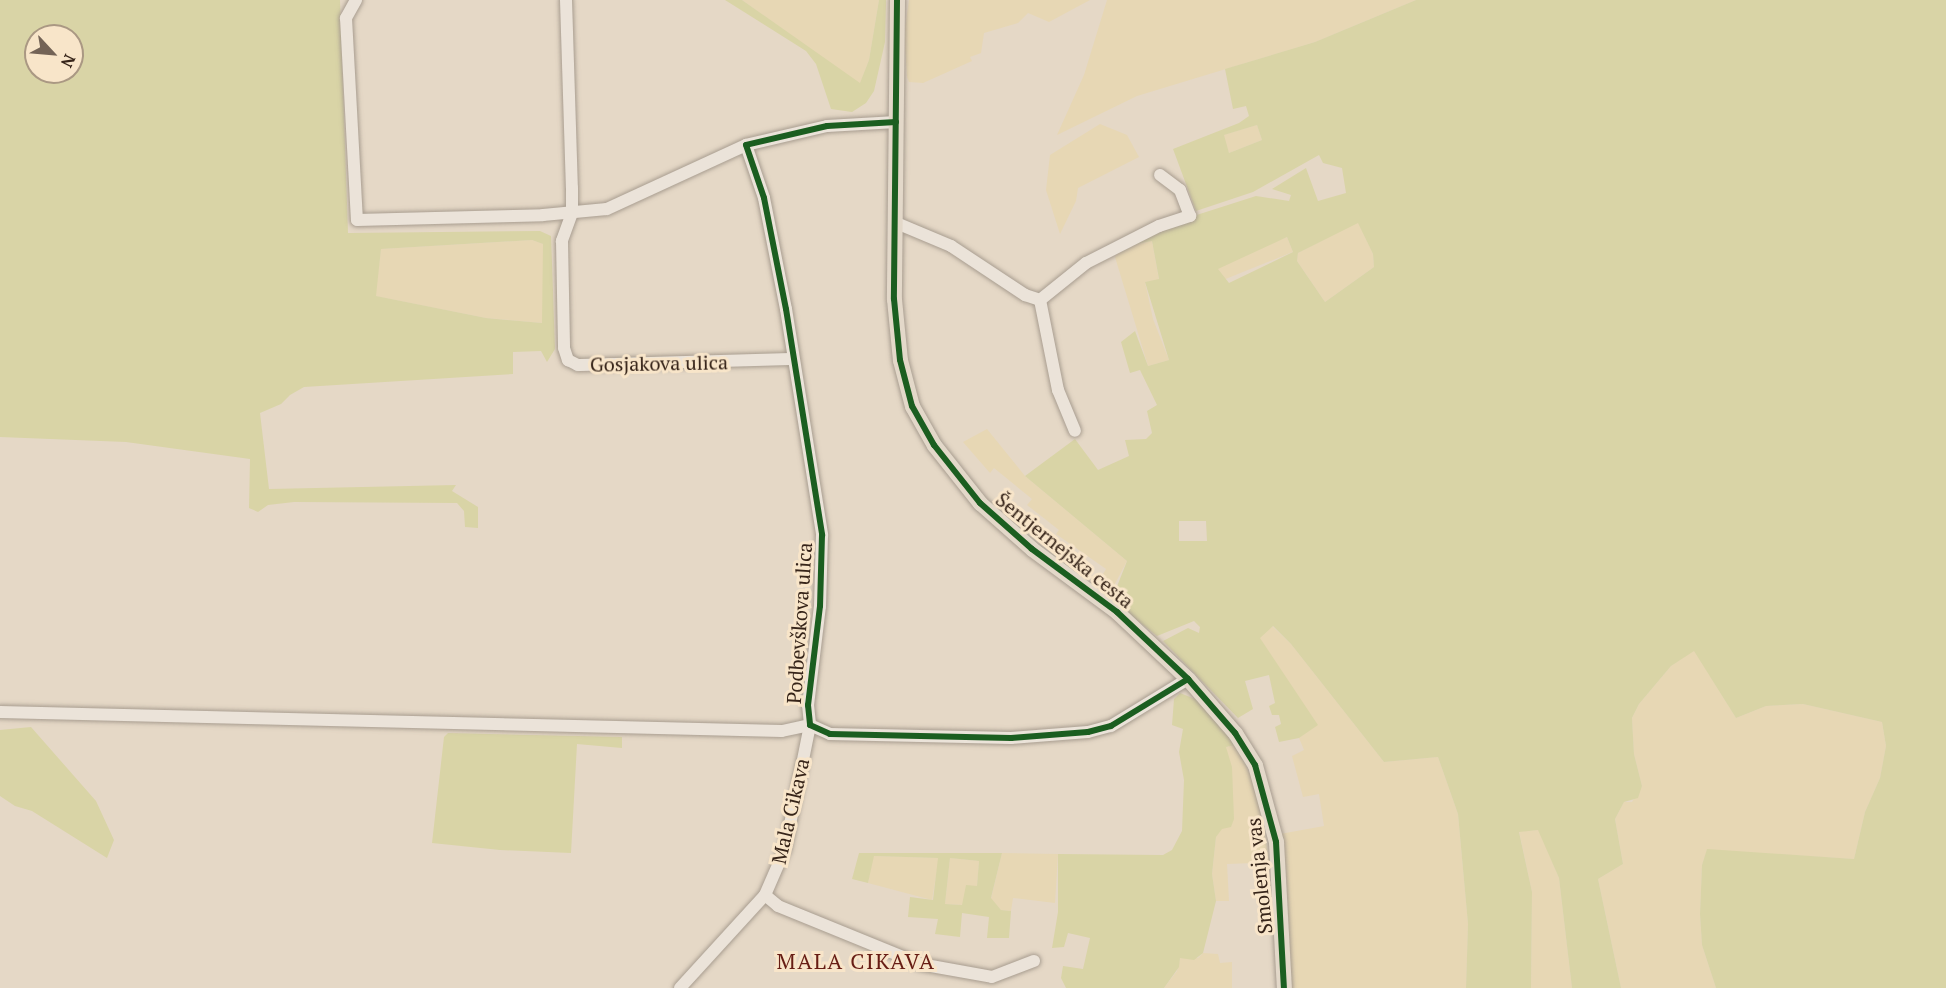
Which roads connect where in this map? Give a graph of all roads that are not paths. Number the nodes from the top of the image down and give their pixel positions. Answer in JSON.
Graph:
{"nodes":[{"id":1,"x":356,"y":0,"type":"edge"},
{"id":2,"x":566,"y":0,"type":"edge"},
{"id":3,"x":897,"y":0,"type":"edge"},
{"id":4,"x":896,"y":122,"type":"junction"},
{"id":5,"x":746,"y":145,"type":"junction"},
{"id":6,"x":1160,"y":175,"type":"dead end"},
{"id":7,"x":572,"y":213,"type":"junction"},
{"id":8,"x":894,"y":222,"type":"junction"},
{"id":9,"x":1040,"y":300,"type":"junction"},
{"id":10,"x":793,"y":360,"type":"junction"},
{"id":11,"x":1075,"y":431,"type":"dead end"},
{"id":12,"x":1188,"y":679,"type":"junction"},
{"id":13,"x":0,"y":712,"type":"edge"},
{"id":14,"x":810,"y":725,"type":"junction"},
{"id":15,"x":765,"y":895,"type":"junction"},
{"id":16,"x":1034,"y":960,"type":"dead end"},
{"id":17,"x":680,"y":988,"type":"edge"},
{"id":18,"x":1284,"y":988,"type":"edge"}],
"edges":[{"from":1,"to":7,"type":"street"},
{"from":2,"to":7,"type":"street"},
{"from":3,"to":4,"type":"main road","name":"Šentjernejska cesta"},
{"from":4,"to":5,"type":"street"},
{"from":4,"to":8,"type":"main road","name":"Šentjernejska cesta"},
{"from":5,"to":7,"type":"street"},
{"from":5,"to":10,"type":"street","name":"Podbevškova ulica"},
{"from":6,"to":9,"type":"street"},
{"from":7,"to":10,"type":"street","name":"Gosjakova ulica"},
{"from":8,"to":9,"type":"street"},
{"from":8,"to":12,"type":"main road","name":"Šentjernejska cesta"},
{"from":9,"to":11,"type":"street"},
{"from":10,"to":14,"type":"street","name":"Podbevškova ulica"},
{"from":12,"to":14,"type":"street","name":"Podbevškova ulica"},
{"from":12,"to":18,"type":"main road","name":"Smolenja vas"},
{"from":13,"to":14,"type":"street"},
{"from":14,"to":15,"type":"street","name":"Mala Cikava"},
{"from":15,"to":16,"type":"street"},
{"from":15,"to":17,"type":"street","name":"Mala Cikava"}]}
